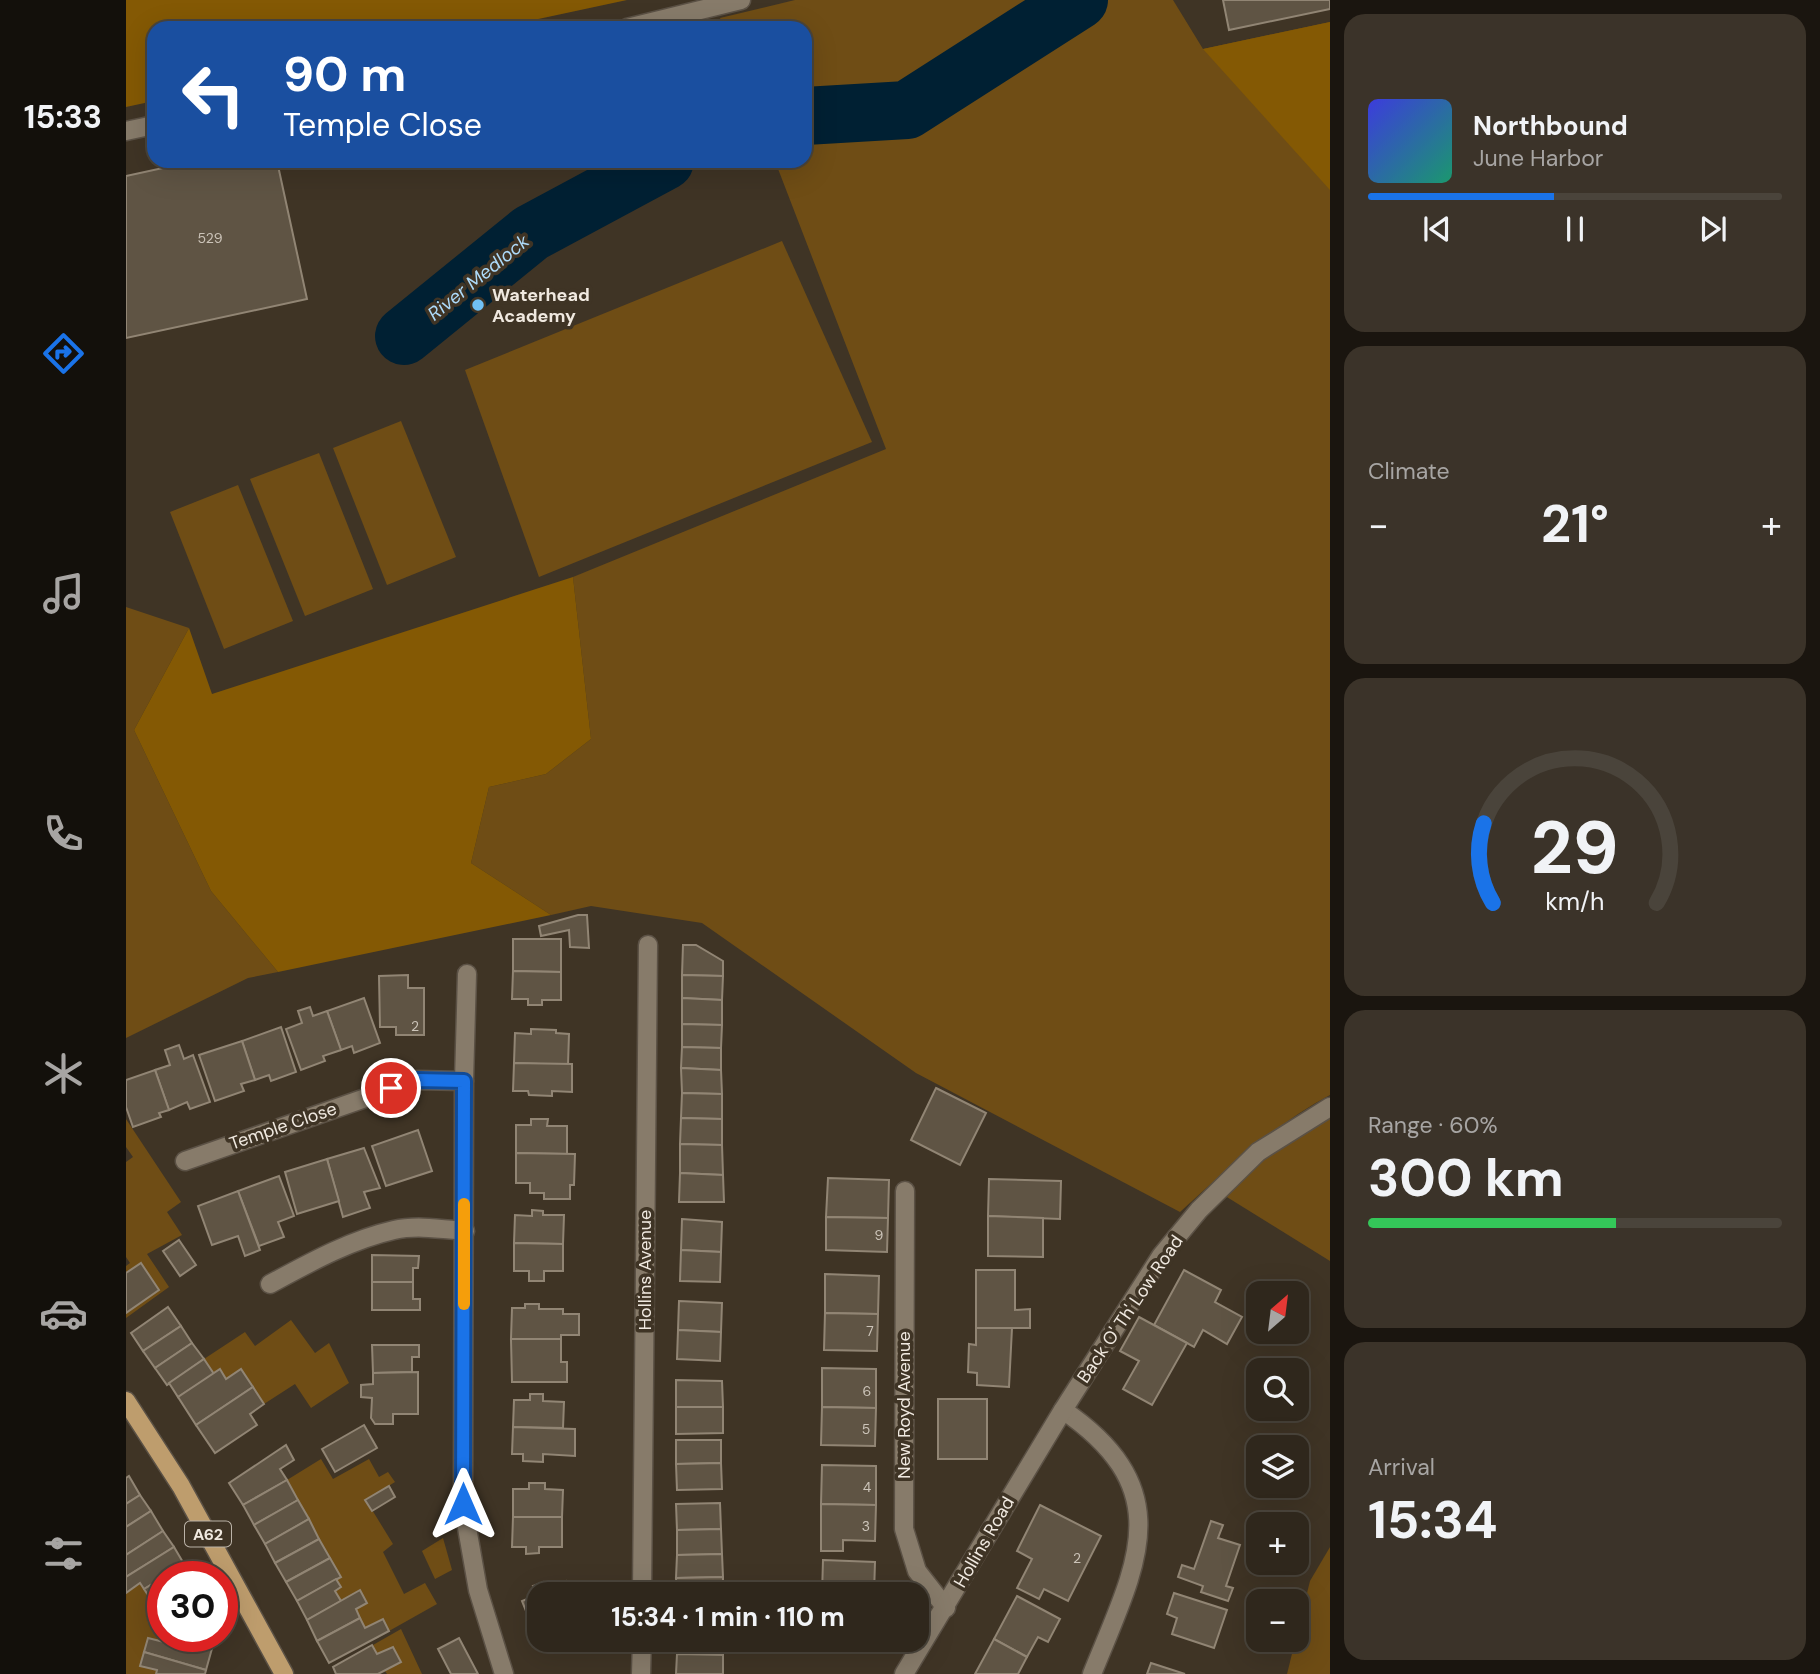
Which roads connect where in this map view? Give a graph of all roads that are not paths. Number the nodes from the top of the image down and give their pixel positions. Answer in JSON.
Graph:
{"nodes":[{"id":1,"x":741,"y":0,"type":"edge"},
{"id":2,"x":656,"y":21,"type":"edge"},
{"id":3,"x":147,"y":126,"type":"edge"},
{"id":4,"x":126,"y":131,"type":"edge"},
{"id":5,"x":649,"y":945,"type":"dead end"},
{"id":6,"x":467,"y":974,"type":"dead end"},
{"id":7,"x":464,"y":1081,"type":"junction"},
{"id":8,"x":1330,"y":1107,"type":"edge"},
{"id":9,"x":184,"y":1161,"type":"dead end"},
{"id":10,"x":905,"y":1191,"type":"dead end"},
{"id":11,"x":465,"y":1231,"type":"junction"},
{"id":12,"x":270,"y":1284,"type":"dead end"},
{"id":13,"x":126,"y":1401,"type":"edge"},
{"id":14,"x":1063,"y":1410,"type":"junction"},
{"id":15,"x":642,"y":1582,"type":"edge"},
{"id":16,"x":946,"y":1608,"type":"junction"},
{"id":17,"x":642,"y":1652,"type":"edge"},
{"id":18,"x":282,"y":1673,"type":"edge"},
{"id":19,"x":504,"y":1674,"type":"edge"},
{"id":20,"x":641,"y":1674,"type":"edge"},
{"id":21,"x":904,"y":1674,"type":"edge"},
{"id":22,"x":1092,"y":1674,"type":"edge"}],
"edges":[{"from":1,"to":2,"type":"street"},
{"from":3,"to":4,"type":"street"},
{"from":5,"to":15,"type":"street","name":"Hollins Avenue"},
{"from":6,"to":7,"type":"street"},
{"from":7,"to":9,"type":"street","name":"Temple Close"},
{"from":7,"to":11,"type":"street"},
{"from":8,"to":14,"type":"street","name":"Back O' Th' Low Road"},
{"from":10,"to":16,"type":"street","name":"New Royd Avenue"},
{"from":11,"to":12,"type":"street"},
{"from":11,"to":19,"type":"street"},
{"from":13,"to":18,"type":"main road","number":"A62"},
{"from":14,"to":16,"type":"street","name":"Hollins Road"},
{"from":14,"to":22,"type":"street"},
{"from":16,"to":21,"type":"street","name":"Hollins Road"},
{"from":17,"to":20,"type":"street"}]}
